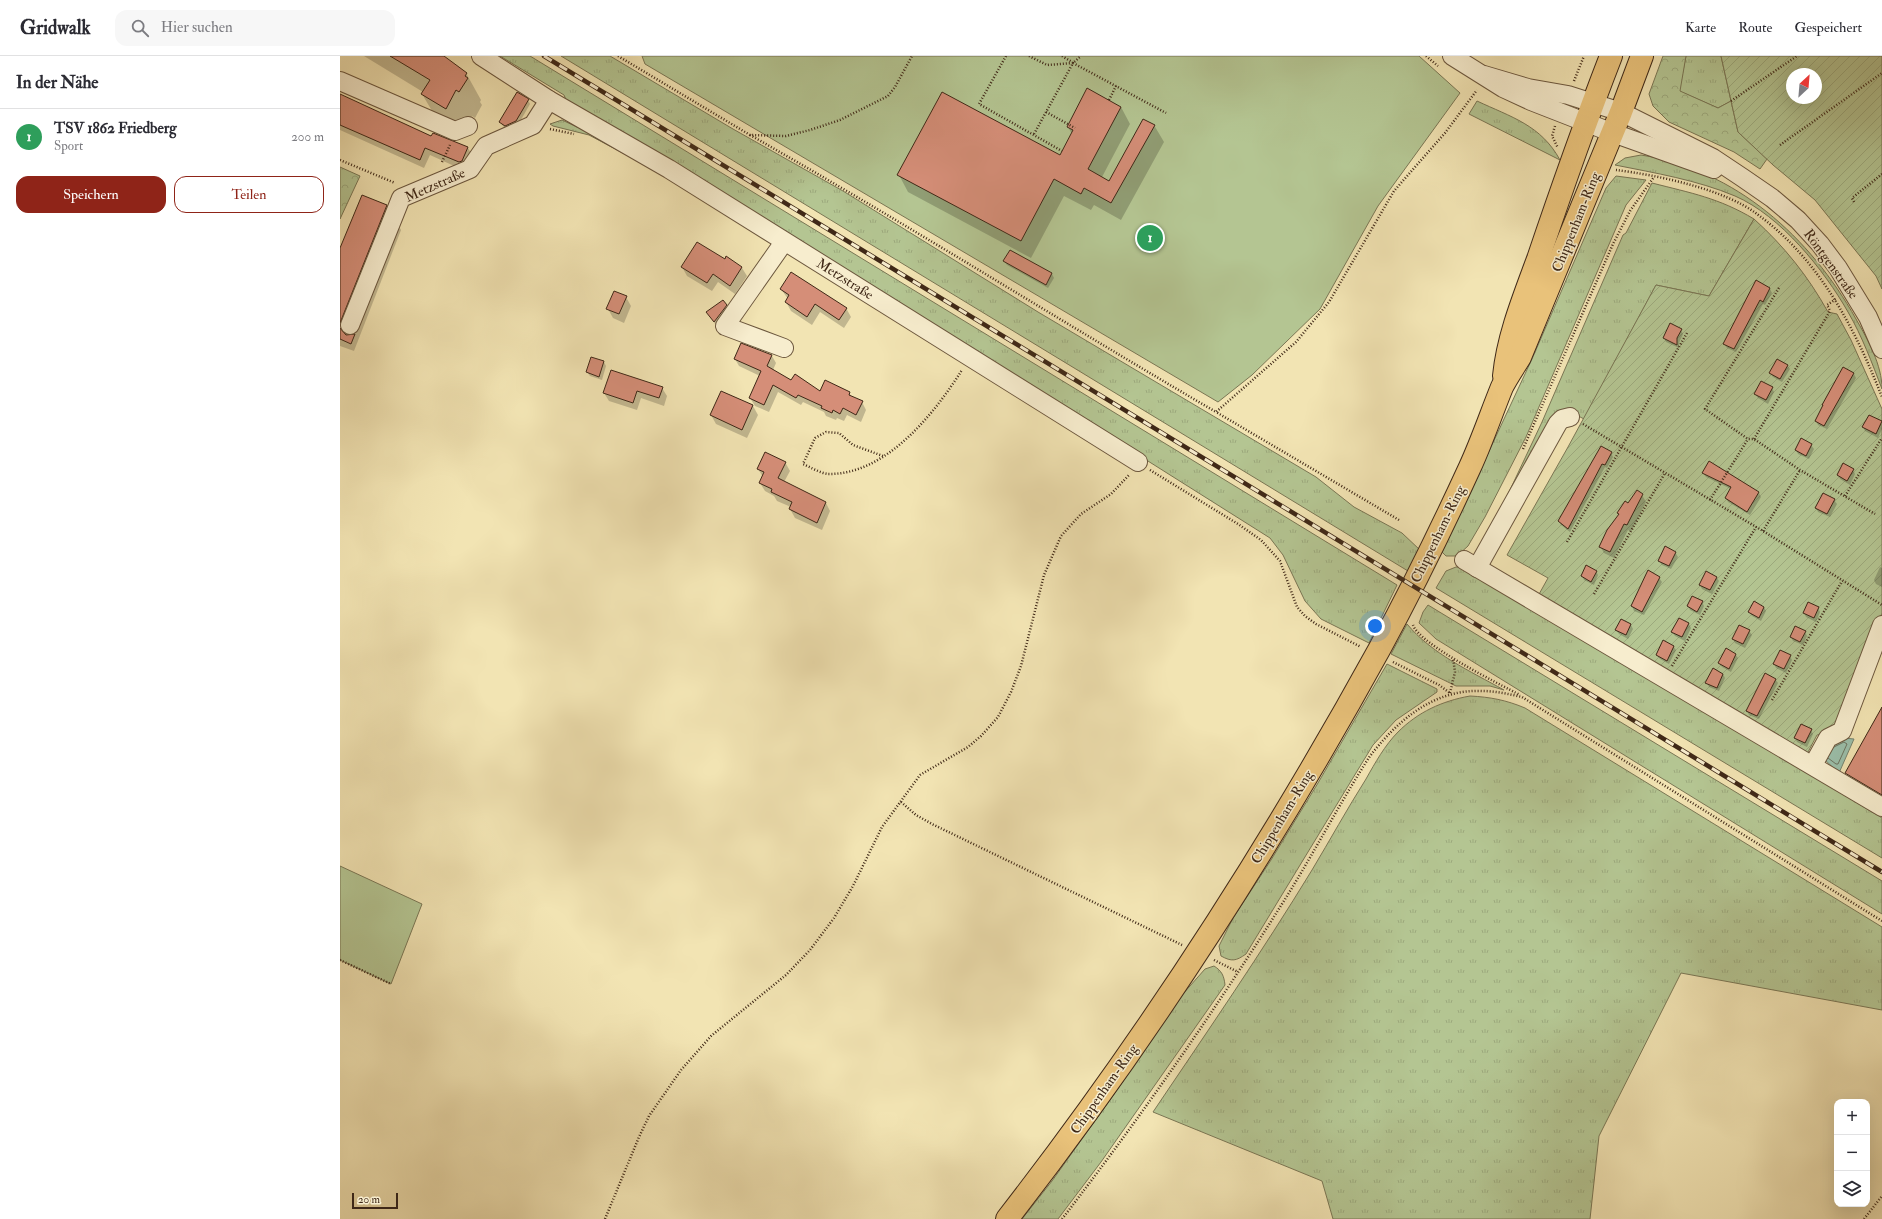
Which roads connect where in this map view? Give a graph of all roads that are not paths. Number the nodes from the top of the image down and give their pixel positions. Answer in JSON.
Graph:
{"nodes":[{"id":1,"x":481,"y":56,"type":"edge"},
{"id":2,"x":1452,"y":56,"type":"edge"},
{"id":3,"x":1612,"y":56,"type":"edge"},
{"id":4,"x":1642,"y":56,"type":"edge"},
{"id":5,"x":1484,"y":75,"type":"junction"},
{"id":6,"x":340,"y":81,"type":"edge"},
{"id":7,"x":549,"y":100,"type":"junction"},
{"id":8,"x":1594,"y":103,"type":"junction"},
{"id":9,"x":1621,"y":112,"type":"junction"},
{"id":10,"x":1586,"y":123,"type":"junction"},
{"id":11,"x":462,"y":129,"type":"road end"},
{"id":12,"x":1613,"y":133,"type":"junction"},
{"id":13,"x":1743,"y":178,"type":"junction"},
{"id":14,"x":784,"y":242,"type":"junction"},
{"id":15,"x":350,"y":325,"type":"dead end"},
{"id":16,"x":784,"y":348,"type":"dead end"},
{"id":17,"x":1882,"y":349,"type":"edge"},
{"id":18,"x":1503,"y":385,"type":"junction"},
{"id":19,"x":1570,"y":417,"type":"road end"},
{"id":20,"x":1138,"y":462,"type":"road end"},
{"id":21,"x":1882,"y":625,"type":"edge"},
{"id":22,"x":1813,"y":766,"type":"junction"},
{"id":23,"x":1882,"y":807,"type":"edge"},
{"id":24,"x":1007,"y":1219,"type":"edge"}],
"edges":[{"from":1,"to":7,"type":"street","name":"Metzstraße"},
{"from":2,"to":5,"type":"street"},
{"from":3,"to":8,"type":"main road","name":"Chippenham-Ring"},
{"from":4,"to":9,"type":"main road","name":"Chippenham-Ring"},
{"from":5,"to":8,"type":"street","name":"Röntgenstraße"},
{"from":5,"to":10,"type":"street","name":"Röntgenstraße"},
{"from":6,"to":11,"type":"street"},
{"from":7,"to":14,"type":"street","name":"Metzstraße"},
{"from":7,"to":15,"type":"street","name":"Metzstraße"},
{"from":8,"to":9,"type":"street","name":"Röntgenstraße"},
{"from":8,"to":10,"type":"main road","name":"Chippenham-Ring"},
{"from":9,"to":12,"type":"main road","name":"Chippenham-Ring"},
{"from":9,"to":13,"type":"street","name":"Röntgenstraße"},
{"from":10,"to":12,"type":"street","name":"Röntgenstraße"},
{"from":10,"to":18,"type":"main road","name":"Chippenham-Ring"},
{"from":12,"to":13,"type":"street","name":"Röntgenstraße"},
{"from":12,"to":18,"type":"main road","name":"Chippenham-Ring"},
{"from":13,"to":17,"type":"street","name":"Röntgenstraße"},
{"from":14,"to":16,"type":"street"},
{"from":14,"to":20,"type":"street","name":"Metzstraße"},
{"from":18,"to":24,"type":"main road","name":"Chippenham-Ring"},
{"from":19,"to":22,"type":"street"},
{"from":21,"to":22,"type":"street"},
{"from":22,"to":23,"type":"street"}]}
